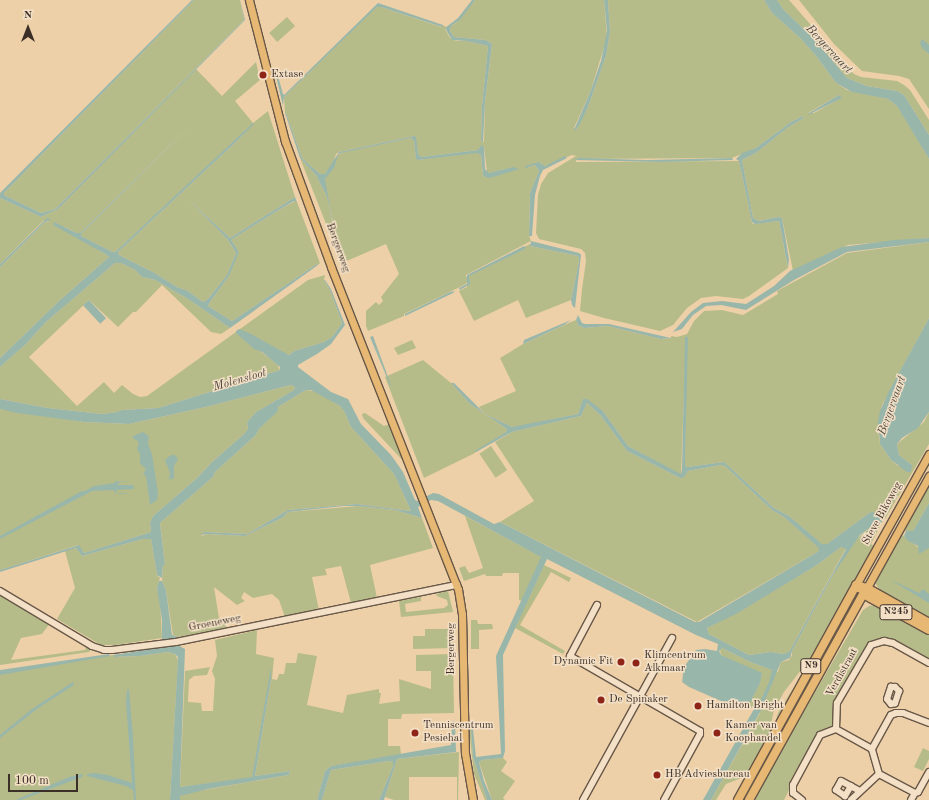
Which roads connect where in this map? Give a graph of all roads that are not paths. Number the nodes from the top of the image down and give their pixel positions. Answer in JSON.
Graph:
{"nodes":[{"id":1,"x":249,"y":0,"type":"edge"},
{"id":2,"x":929,"y":454,"type":"edge"},
{"id":3,"x":929,"y":476,"type":"edge"},
{"id":4,"x":856,"y":585,"type":"junction"},
{"id":5,"x":451,"y":586,"type":"junction"},
{"id":6,"x":0,"y":591,"type":"edge"},
{"id":7,"x":865,"y":591,"type":"junction"},
{"id":8,"x":597,"y":605,"type":"dead end"},
{"id":9,"x":929,"y":623,"type":"edge"},
{"id":10,"x":929,"y":630,"type":"edge"},
{"id":11,"x":672,"y":638,"type":"dead end"},
{"id":12,"x":929,"y":663,"type":"edge"},
{"id":13,"x":641,"y":697,"type":"junction"},
{"id":14,"x":893,"y":704,"type":"dead end"},
{"id":15,"x":896,"y":713,"type":"junction"},
{"id":16,"x":929,"y":723,"type":"edge"},
{"id":17,"x":836,"y":729,"type":"junction"},
{"id":18,"x":872,"y":749,"type":"junction"},
{"id":19,"x":756,"y":769,"type":"junction"},
{"id":20,"x":929,"y":772,"type":"edge"},
{"id":21,"x":879,"y":774,"type":"junction"},
{"id":22,"x":744,"y":780,"type":"dead end"},
{"id":23,"x":851,"y":786,"type":"dead end"},
{"id":24,"x":860,"y":791,"type":"junction"},
{"id":25,"x":915,"y":793,"type":"junction"},
{"id":26,"x":473,"y":800,"type":"edge"},
{"id":27,"x":583,"y":800,"type":"edge"},
{"id":28,"x":664,"y":800,"type":"edge"},
{"id":29,"x":738,"y":800,"type":"edge"},
{"id":30,"x":749,"y":800,"type":"edge"},
{"id":31,"x":802,"y":800,"type":"edge"},
{"id":32,"x":851,"y":800,"type":"edge"},
{"id":33,"x":911,"y":800,"type":"edge"}],
"edges":[{"from":1,"to":5,"type":"main road","name":"Bergerweg"},
{"from":2,"to":4,"type":"main road","name":"Steve Bikoweg","number":"N9"},
{"from":3,"to":7,"type":"main road","name":"Steve Bikoweg","number":"N9"},
{"from":4,"to":7,"type":"highway","number":"N245"},
{"from":4,"to":19,"type":"highway","number":"N9"},
{"from":5,"to":6,"type":"street","name":"Groeneweg"},
{"from":5,"to":26,"type":"main road","name":"Bergerweg"},
{"from":7,"to":9,"type":"highway","number":"N245"},
{"from":7,"to":10,"type":"highway","number":"N245"},
{"from":7,"to":30,"type":"highway","number":"N9"},
{"from":8,"to":13,"type":"street"},
{"from":11,"to":13,"type":"street"},
{"from":12,"to":17,"type":"street","name":"Verdistraat"},
{"from":13,"to":27,"type":"street"},
{"from":13,"to":28,"type":"street"},
{"from":14,"to":15,"type":"street"},
{"from":15,"to":16,"type":"street"},
{"from":15,"to":18,"type":"street"},
{"from":17,"to":18,"type":"street"},
{"from":17,"to":31,"type":"street"},
{"from":18,"to":21,"type":"street"},
{"from":19,"to":22,"type":"highway","number":"N9"},
{"from":19,"to":29,"type":"highway","number":"N9"},
{"from":20,"to":25,"type":"street"},
{"from":21,"to":24,"type":"street"},
{"from":21,"to":25,"type":"street"},
{"from":23,"to":24,"type":"street"},
{"from":24,"to":32,"type":"street"},
{"from":25,"to":33,"type":"street"}]}
